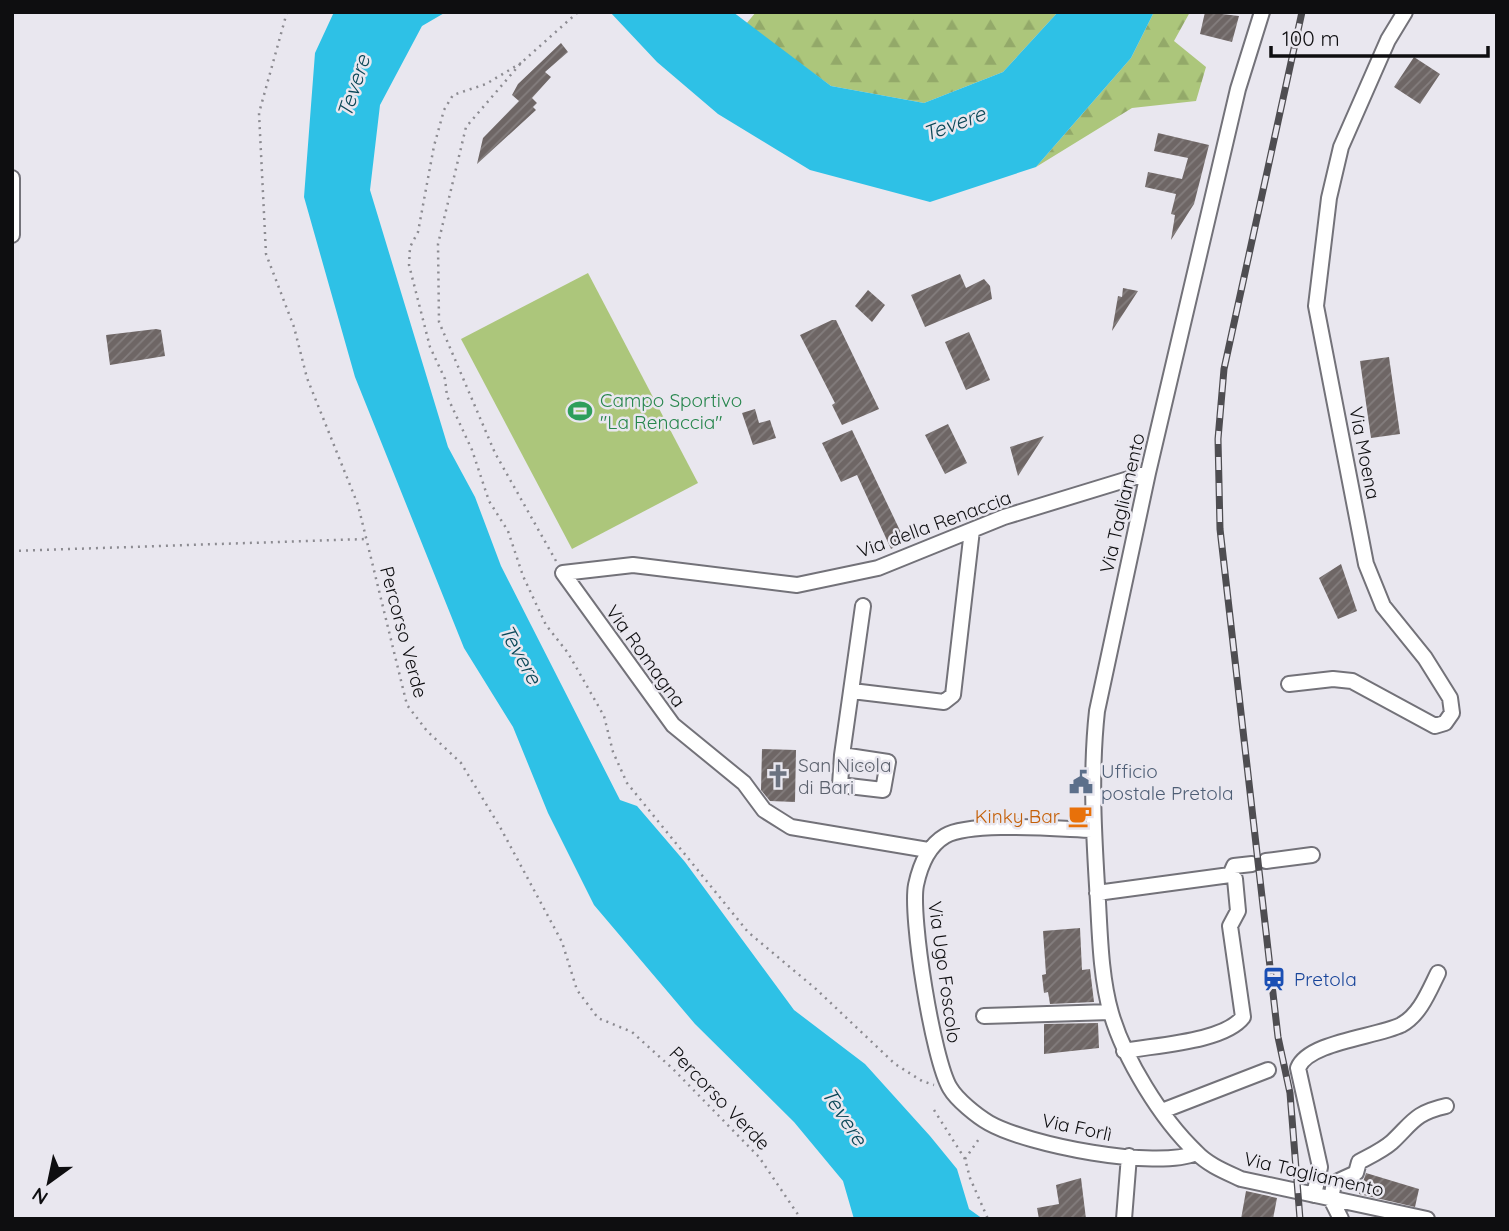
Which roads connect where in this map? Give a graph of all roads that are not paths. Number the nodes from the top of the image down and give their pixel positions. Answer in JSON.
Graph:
{"nodes":[{"id":1,"x":1262,"y":12,"type":"edge"},
{"id":2,"x":1405,"y":12,"type":"edge"},
{"id":3,"x":12,"y":178,"type":"edge"},
{"id":4,"x":12,"y":235,"type":"edge"},
{"id":5,"x":1148,"y":472,"type":"junction"},
{"id":6,"x":972,"y":530,"type":"junction"},
{"id":7,"x":563,"y":573,"type":"joint"},
{"id":8,"x":863,"y":606,"type":"dead end"},
{"id":9,"x":1289,"y":684,"type":"dead end"},
{"id":10,"x":852,"y":691,"type":"junction"},
{"id":11,"x":842,"y":755,"type":"dead end"},
{"id":12,"x":1092,"y":830,"type":"junction"},
{"id":13,"x":928,"y":850,"type":"junction"},
{"id":14,"x":1312,"y":855,"type":"dead end"},
{"id":15,"x":1230,"y":875,"type":"junction"},
{"id":16,"x":1097,"y":893,"type":"junction"},
{"id":17,"x":1438,"y":973,"type":"dead end"},
{"id":18,"x":1110,"y":1012,"type":"junction"},
{"id":19,"x":984,"y":1016,"type":"dead end"},
{"id":20,"x":1124,"y":1051,"type":"junction"},
{"id":21,"x":1268,"y":1070,"type":"dead end"},
{"id":22,"x":959,"y":1098,"type":"joint"},
{"id":23,"x":1446,"y":1106,"type":"dead end"},
{"id":24,"x":1162,"y":1111,"type":"junction"},
{"id":25,"x":1196,"y":1153,"type":"junction"},
{"id":26,"x":1129,"y":1157,"type":"junction"},
{"id":27,"x":1314,"y":1195,"type":"junction"},
{"id":28,"x":1331,"y":1199,"type":"junction"},
{"id":29,"x":1124,"y":1219,"type":"edge"},
{"id":30,"x":1341,"y":1219,"type":"edge"},
{"id":31,"x":1427,"y":1219,"type":"edge"}],
"edges":[{"from":1,"to":5,"type":"street","name":"Via Tagliamento"},
{"from":2,"to":9,"type":"street","name":"Via Moena"},
{"from":3,"to":4,"type":"street"},
{"from":5,"to":6,"type":"street","name":"Via della Renaccia"},
{"from":5,"to":12,"type":"street","name":"Via Tagliamento"},
{"from":6,"to":7,"type":"street","name":"Via della Renaccia"},
{"from":6,"to":10,"type":"street"},
{"from":7,"to":13,"type":"street","name":"Via Romagna"},
{"from":8,"to":10,"type":"street"},
{"from":10,"to":11,"type":"street"},
{"from":12,"to":13,"type":"street"},
{"from":12,"to":16,"type":"street","name":"Via Tagliamento"},
{"from":13,"to":22,"type":"street","name":"Via Ugo Foscolo"},
{"from":14,"to":15,"type":"street"},
{"from":15,"to":16,"type":"street"},
{"from":15,"to":20,"type":"street"},
{"from":16,"to":18,"type":"street","name":"Via Tagliamento"},
{"from":17,"to":27,"type":"street"},
{"from":18,"to":19,"type":"street"},
{"from":18,"to":20,"type":"street","name":"Via Tagliamento"},
{"from":20,"to":24,"type":"street","name":"Via Tagliamento"},
{"from":21,"to":24,"type":"street"},
{"from":22,"to":26,"type":"street","name":"Via Forlì"},
{"from":23,"to":28,"type":"street"},
{"from":24,"to":25,"type":"street","name":"Via Tagliamento"},
{"from":25,"to":26,"type":"street","name":"Via Forlì"},
{"from":25,"to":27,"type":"street","name":"Via Tagliamento"},
{"from":26,"to":29,"type":"street"},
{"from":27,"to":28,"type":"street","name":"Via Tagliamento"},
{"from":28,"to":30,"type":"street"},
{"from":28,"to":31,"type":"street","name":"Via Tagliamento"}]}
